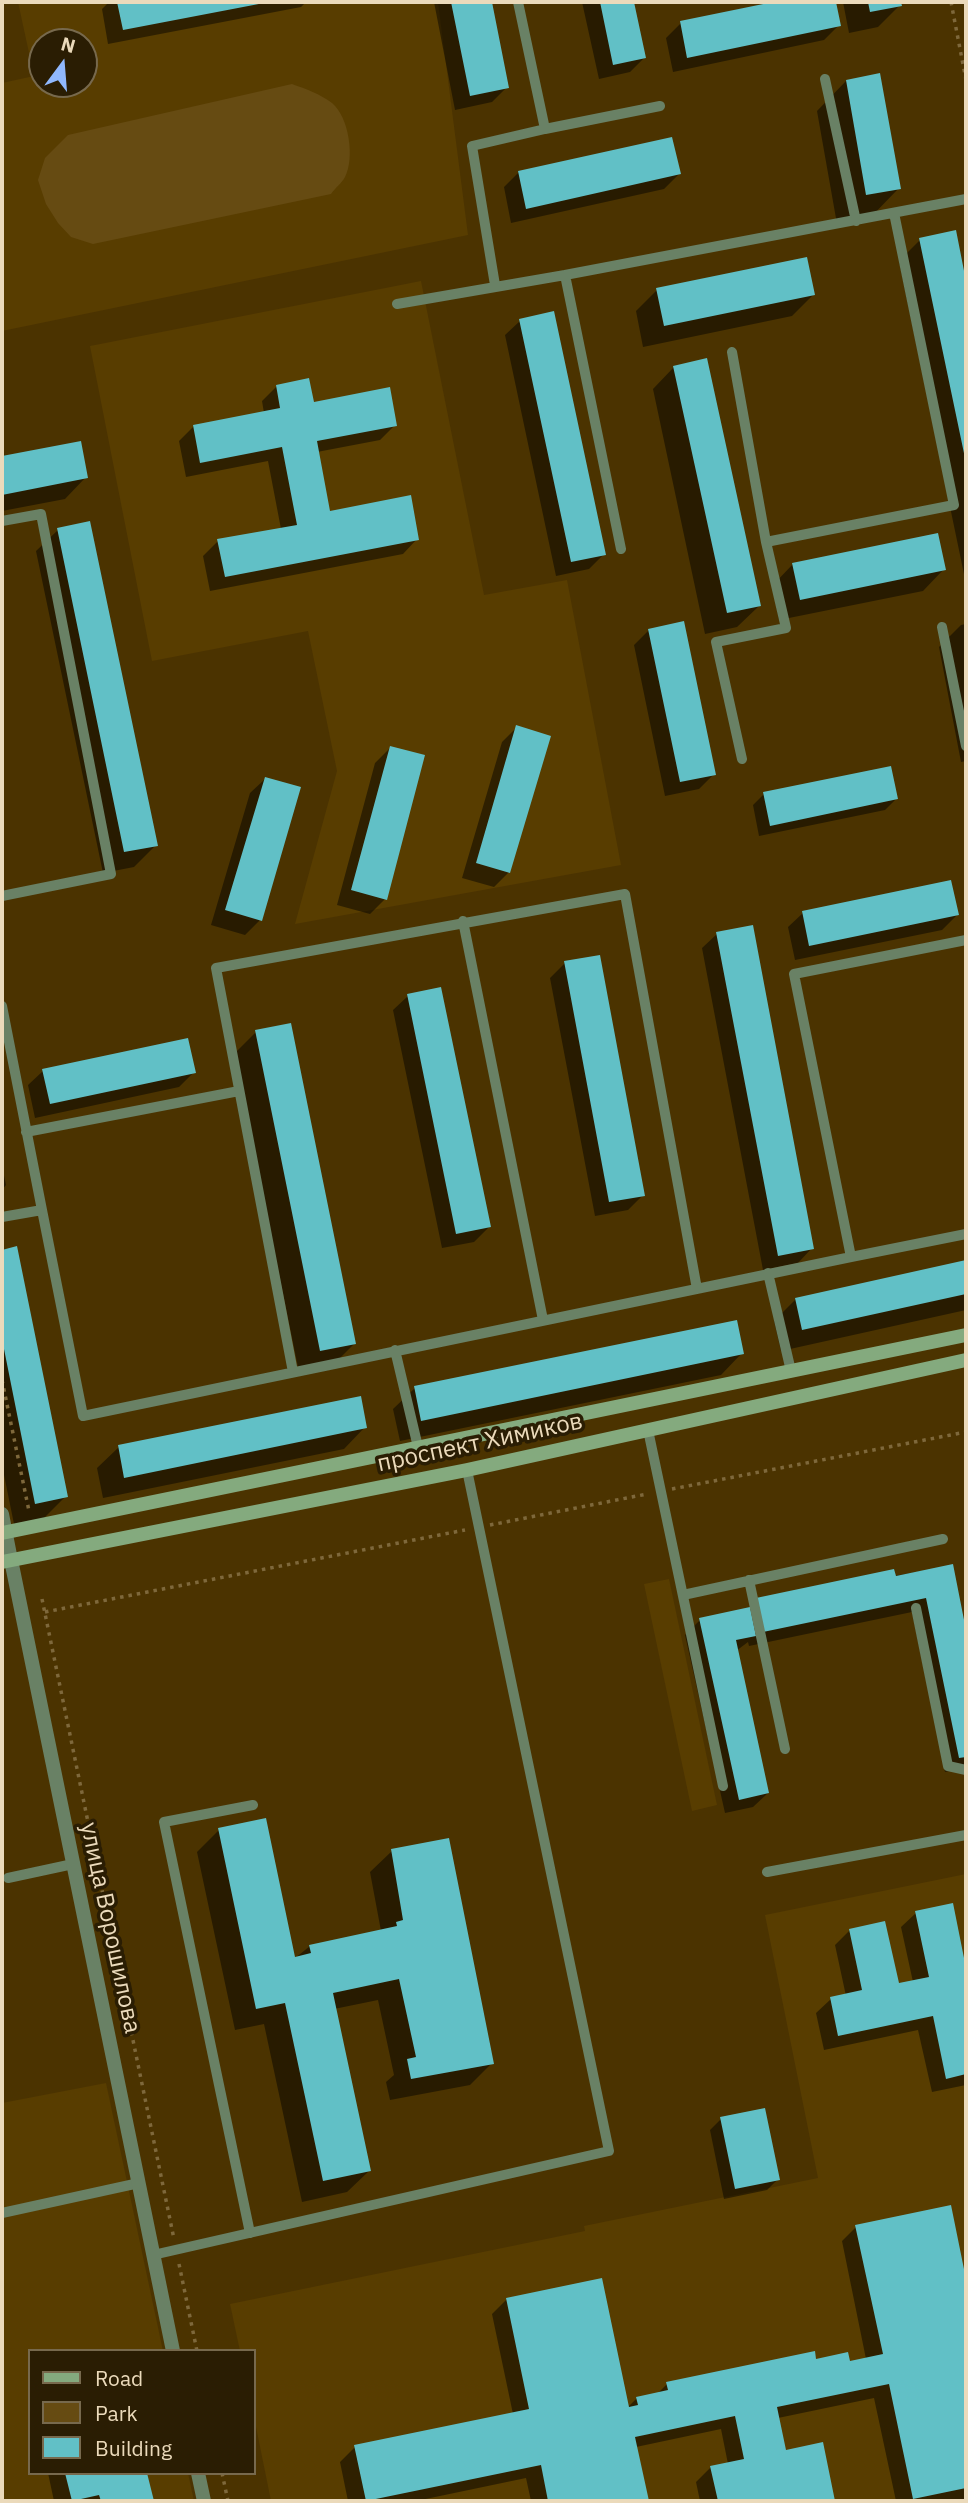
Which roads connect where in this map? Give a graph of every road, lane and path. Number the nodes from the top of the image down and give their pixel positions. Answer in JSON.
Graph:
{"nodes":[{"id":1,"x":518,"y":2,"type":"edge"},
{"id":2,"x":951,"y":2,"type":"edge"},
{"id":3,"x":825,"y":79,"type":"dead end"},
{"id":4,"x":966,"y":80,"type":"edge"},
{"id":5,"x":660,"y":106,"type":"dead end"},
{"id":6,"x":545,"y":129,"type":"junction"},
{"id":7,"x":966,"y":199,"type":"edge"},
{"id":8,"x":894,"y":213,"type":"junction"},
{"id":9,"x":856,"y":220,"type":"junction"},
{"id":10,"x":565,"y":275,"type":"junction"},
{"id":11,"x":495,"y":285,"type":"junction"},
{"id":12,"x":397,"y":304,"type":"dead end"},
{"id":13,"x":732,"y":352,"type":"dead end"},
{"id":14,"x":2,"y":521,"type":"edge"},
{"id":15,"x":766,"y":542,"type":"junction"},
{"id":16,"x":621,"y":549,"type":"dead end"},
{"id":17,"x":942,"y":627,"type":"dead end"},
{"id":18,"x":966,"y":746,"type":"edge"},
{"id":19,"x":742,"y":760,"type":"dead end"},
{"id":20,"x":2,"y":896,"type":"edge"},
{"id":21,"x":463,"y":921,"type":"junction"},
{"id":22,"x":966,"y":940,"type":"edge"},
{"id":23,"x":2,"y":1006,"type":"edge"},
{"id":24,"x":239,"y":1091,"type":"junction"},
{"id":25,"x":26,"y":1132,"type":"junction"},
{"id":26,"x":42,"y":1210,"type":"junction"},
{"id":27,"x":2,"y":1217,"type":"edge"},
{"id":28,"x":966,"y":1234,"type":"edge"},
{"id":29,"x":851,"y":1257,"type":"junction"},
{"id":30,"x":768,"y":1273,"type":"junction"},
{"id":31,"x":697,"y":1289,"type":"junction"},
{"id":32,"x":543,"y":1320,"type":"junction"},
{"id":33,"x":966,"y":1335,"type":"edge"},
{"id":34,"x":395,"y":1350,"type":"junction"},
{"id":35,"x":966,"y":1360,"type":"edge"},
{"id":36,"x":791,"y":1371,"type":"junction"},
{"id":37,"x":293,"y":1372,"type":"junction"},
{"id":38,"x":2,"y":1380,"type":"edge"},
{"id":39,"x":648,"y":1430,"type":"junction"},
{"id":40,"x":966,"y":1432,"type":"edge"},
{"id":41,"x":418,"y":1447,"type":"junction"},
{"id":42,"x":467,"y":1470,"type":"junction"},
{"id":43,"x":661,"y":1491,"type":"junction"},
{"id":44,"x":29,"y":1511,"type":"dead end"},
{"id":45,"x":2,"y":1514,"type":"edge"},
{"id":46,"x":479,"y":1527,"type":"junction"},
{"id":47,"x":4,"y":1533,"type":"edge"},
{"id":48,"x":943,"y":1539,"type":"dead end"},
{"id":49,"x":6,"y":1561,"type":"edge"},
{"id":50,"x":749,"y":1580,"type":"junction"},
{"id":51,"x":683,"y":1595,"type":"junction"},
{"id":52,"x":42,"y":1599,"type":"dead end"},
{"id":53,"x":916,"y":1608,"type":"dead end"},
{"id":54,"x":45,"y":1612,"type":"junction"},
{"id":55,"x":785,"y":1749,"type":"dead end"},
{"id":56,"x":966,"y":1770,"type":"edge"},
{"id":57,"x":723,"y":1786,"type":"dead end"},
{"id":58,"x":253,"y":1805,"type":"dead end"},
{"id":59,"x":966,"y":1835,"type":"edge"},
{"id":60,"x":74,"y":1864,"type":"junction"},
{"id":61,"x":767,"y":1872,"type":"dead end"},
{"id":62,"x":8,"y":1878,"type":"dead end"},
{"id":63,"x":139,"y":2183,"type":"junction"},
{"id":64,"x":2,"y":2213,"type":"edge"},
{"id":65,"x":250,"y":2233,"type":"junction"},
{"id":66,"x":176,"y":2250,"type":"junction"},
{"id":67,"x":153,"y":2255,"type":"junction"},
{"id":68,"x":173,"y":2349,"type":"edge"},
{"id":69,"x":197,"y":2349,"type":"edge"},
{"id":70,"x":198,"y":2475,"type":"edge"},
{"id":71,"x":222,"y":2475,"type":"edge"},
{"id":72,"x":204,"y":2501,"type":"edge"},
{"id":73,"x":228,"y":2501,"type":"edge"}],
"edges":[{"from":1,"to":6,"type":"lane"},
{"from":2,"to":4,"type":"path"},
{"from":3,"to":9,"type":"lane"},
{"from":5,"to":6,"type":"lane"},
{"from":6,"to":11,"type":"lane"},
{"from":7,"to":8,"type":"lane"},
{"from":8,"to":9,"type":"lane"},
{"from":8,"to":15,"type":"lane"},
{"from":9,"to":10,"type":"lane"},
{"from":10,"to":11,"type":"lane"},
{"from":10,"to":16,"type":"lane"},
{"from":11,"to":12,"type":"lane"},
{"from":13,"to":15,"type":"lane"},
{"from":14,"to":20,"type":"lane"},
{"from":15,"to":19,"type":"lane"},
{"from":17,"to":18,"type":"lane"},
{"from":21,"to":24,"type":"lane"},
{"from":21,"to":31,"type":"lane"},
{"from":21,"to":32,"type":"lane"},
{"from":22,"to":29,"type":"lane"},
{"from":23,"to":25,"type":"lane"},
{"from":24,"to":25,"type":"lane"},
{"from":24,"to":37,"type":"lane"},
{"from":25,"to":26,"type":"lane"},
{"from":26,"to":27,"type":"lane"},
{"from":26,"to":37,"type":"lane"},
{"from":28,"to":29,"type":"lane"},
{"from":29,"to":30,"type":"lane"},
{"from":30,"to":31,"type":"lane"},
{"from":30,"to":36,"type":"lane"},
{"from":31,"to":32,"type":"lane"},
{"from":32,"to":34,"type":"lane"},
{"from":33,"to":36,"type":"main road","name":"проспект Химиков"},
{"from":34,"to":37,"type":"lane"},
{"from":34,"to":41,"type":"lane"},
{"from":35,"to":39,"type":"main road","name":"проспект Химиков"},
{"from":36,"to":41,"type":"main road","name":"проспект Химиков"},
{"from":38,"to":44,"type":"path"},
{"from":39,"to":42,"type":"main road","name":"проспект Химиков"},
{"from":39,"to":43,"type":"lane"},
{"from":40,"to":43,"type":"path"},
{"from":41,"to":47,"type":"main road","name":"проспект Химиков"},
{"from":42,"to":46,"type":"lane"},
{"from":42,"to":49,"type":"main road","name":"проспект Химиков"},
{"from":43,"to":46,"type":"path"},
{"from":43,"to":51,"type":"lane"},
{"from":45,"to":47,"type":"street","name":"улица Ворошилова"},
{"from":46,"to":54,"type":"path"},
{"from":46,"to":65,"type":"lane"},
{"from":47,"to":49,"type":"street","name":"улица Ворошилова"},
{"from":48,"to":50,"type":"lane"},
{"from":49,"to":60,"type":"street","name":"улица Ворошилова"},
{"from":50,"to":51,"type":"lane"},
{"from":50,"to":55,"type":"lane"},
{"from":51,"to":57,"type":"lane"},
{"from":52,"to":54,"type":"path"},
{"from":53,"to":56,"type":"lane"},
{"from":54,"to":66,"type":"path"},
{"from":58,"to":65,"type":"lane"},
{"from":59,"to":61,"type":"lane"},
{"from":60,"to":62,"type":"lane"},
{"from":60,"to":63,"type":"street","name":"улица Ворошилова"},
{"from":63,"to":64,"type":"lane"},
{"from":63,"to":67,"type":"street","name":"улица Ворошилова"},
{"from":65,"to":66,"type":"lane"},
{"from":66,"to":67,"type":"lane"},
{"from":66,"to":69,"type":"path"},
{"from":67,"to":68,"type":"street","name":"улица Ворошилова"},
{"from":70,"to":72,"type":"street"},
{"from":71,"to":73,"type":"path"}]}
